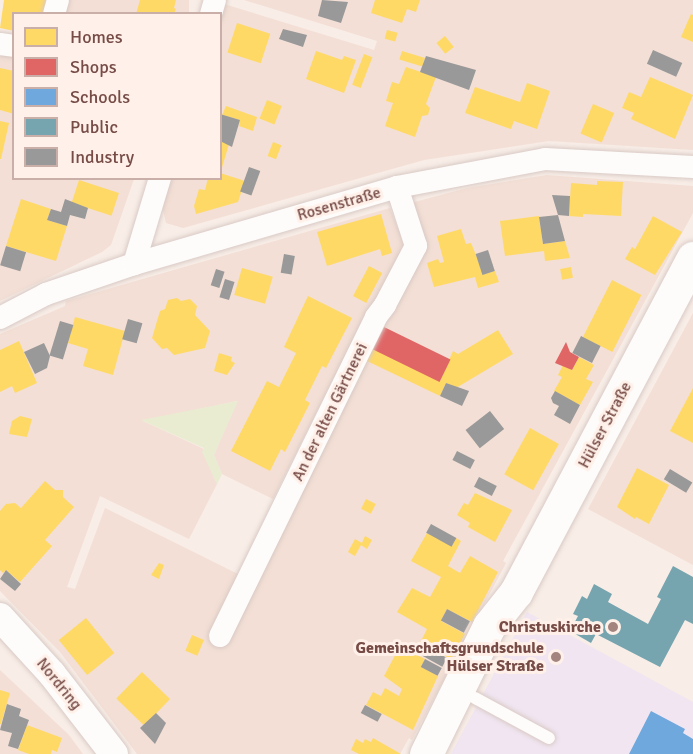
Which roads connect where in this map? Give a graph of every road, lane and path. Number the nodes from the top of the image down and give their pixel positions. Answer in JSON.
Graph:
{"nodes":[{"id":1,"x":693,"y":167,"type":"edge"},
{"id":2,"x":159,"y":180,"type":"edge"},
{"id":3,"x":397,"y":187,"type":"junction"},
{"id":4,"x":693,"y":258,"type":"edge"},
{"id":5,"x":134,"y":264,"type":"junction"},
{"id":6,"x":0,"y":318,"type":"edge"},
{"id":7,"x":516,"y":592,"type":"junction"},
{"id":8,"x":0,"y":617,"type":"edge"},
{"id":9,"x":220,"y":636,"type":"dead end"},
{"id":10,"x":475,"y":698,"type":"junction"},
{"id":11,"x":549,"y":738,"type":"dead end"},
{"id":12,"x":114,"y":754,"type":"edge"},
{"id":13,"x":426,"y":754,"type":"edge"},
{"id":14,"x":432,"y":754,"type":"edge"}],
"edges":[{"from":1,"to":3,"type":"street","name":"Rosenstraße"},
{"from":2,"to":5,"type":"street"},
{"from":3,"to":5,"type":"street","name":"Rosenstraße"},
{"from":3,"to":9,"type":"street","name":"An der alten Gärtnerei"},
{"from":4,"to":7,"type":"main road","name":"Hülser Straße"},
{"from":5,"to":6,"type":"street","name":"Rosenstraße"},
{"from":7,"to":10,"type":"main road","name":"Hülser Straße"},
{"from":7,"to":13,"type":"main road","name":"Hülser Straße"},
{"from":8,"to":12,"type":"street","name":"Nordring"},
{"from":10,"to":11,"type":"lane"},
{"from":10,"to":14,"type":"main road","name":"Hülser Straße"}]}
